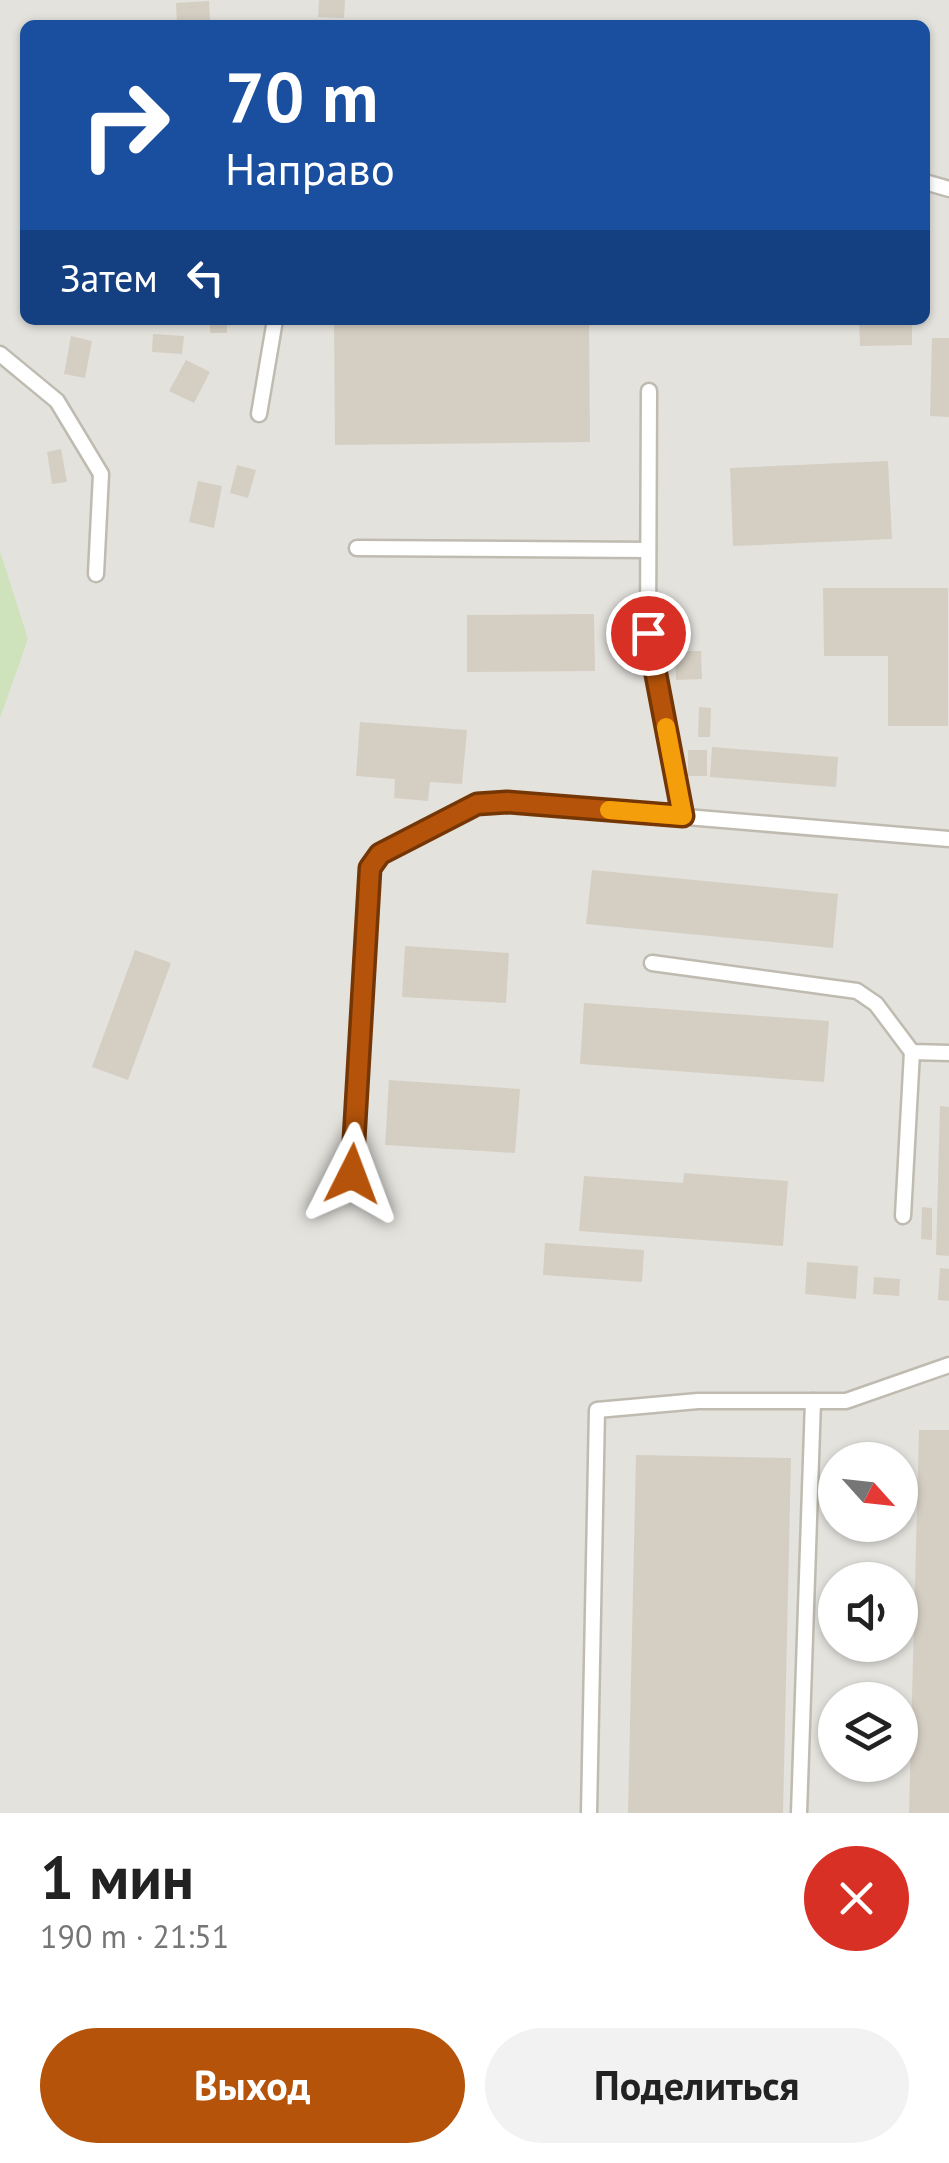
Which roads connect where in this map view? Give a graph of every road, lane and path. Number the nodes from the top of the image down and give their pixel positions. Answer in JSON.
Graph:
{"nodes":[{"id":1,"x":274,"y":325,"type":"edge"},
{"id":2,"x":0,"y":354,"type":"edge"},
{"id":3,"x":648,"y":391,"type":"dead end"},
{"id":4,"x":259,"y":414,"type":"dead end"},
{"id":5,"x":357,"y":548,"type":"dead end"},
{"id":6,"x":648,"y":550,"type":"junction"},
{"id":7,"x":96,"y":574,"type":"dead end"},
{"id":8,"x":683,"y":816,"type":"junction"},
{"id":9,"x":949,"y":839,"type":"edge"},
{"id":10,"x":652,"y":964,"type":"dead end"},
{"id":11,"x":912,"y":1052,"type":"junction"},
{"id":12,"x":949,"y":1054,"type":"edge"},
{"id":13,"x":352,"y":1174,"type":"dead end"},
{"id":14,"x":903,"y":1216,"type":"dead end"},
{"id":15,"x":949,"y":1366,"type":"edge"},
{"id":16,"x":813,"y":1400,"type":"junction"},
{"id":17,"x":588,"y":1813,"type":"edge"},
{"id":18,"x":799,"y":1813,"type":"edge"}],
"edges":[{"from":1,"to":4,"type":"lane"},
{"from":2,"to":7,"type":"lane"},
{"from":3,"to":6,"type":"lane"},
{"from":5,"to":6,"type":"lane"},
{"from":6,"to":8,"type":"lane"},
{"from":8,"to":9,"type":"lane"},
{"from":8,"to":13,"type":"lane"},
{"from":10,"to":11,"type":"lane"},
{"from":11,"to":12,"type":"lane"},
{"from":11,"to":14,"type":"lane"},
{"from":15,"to":16,"type":"lane"},
{"from":16,"to":17,"type":"lane"},
{"from":16,"to":18,"type":"lane"}]}
